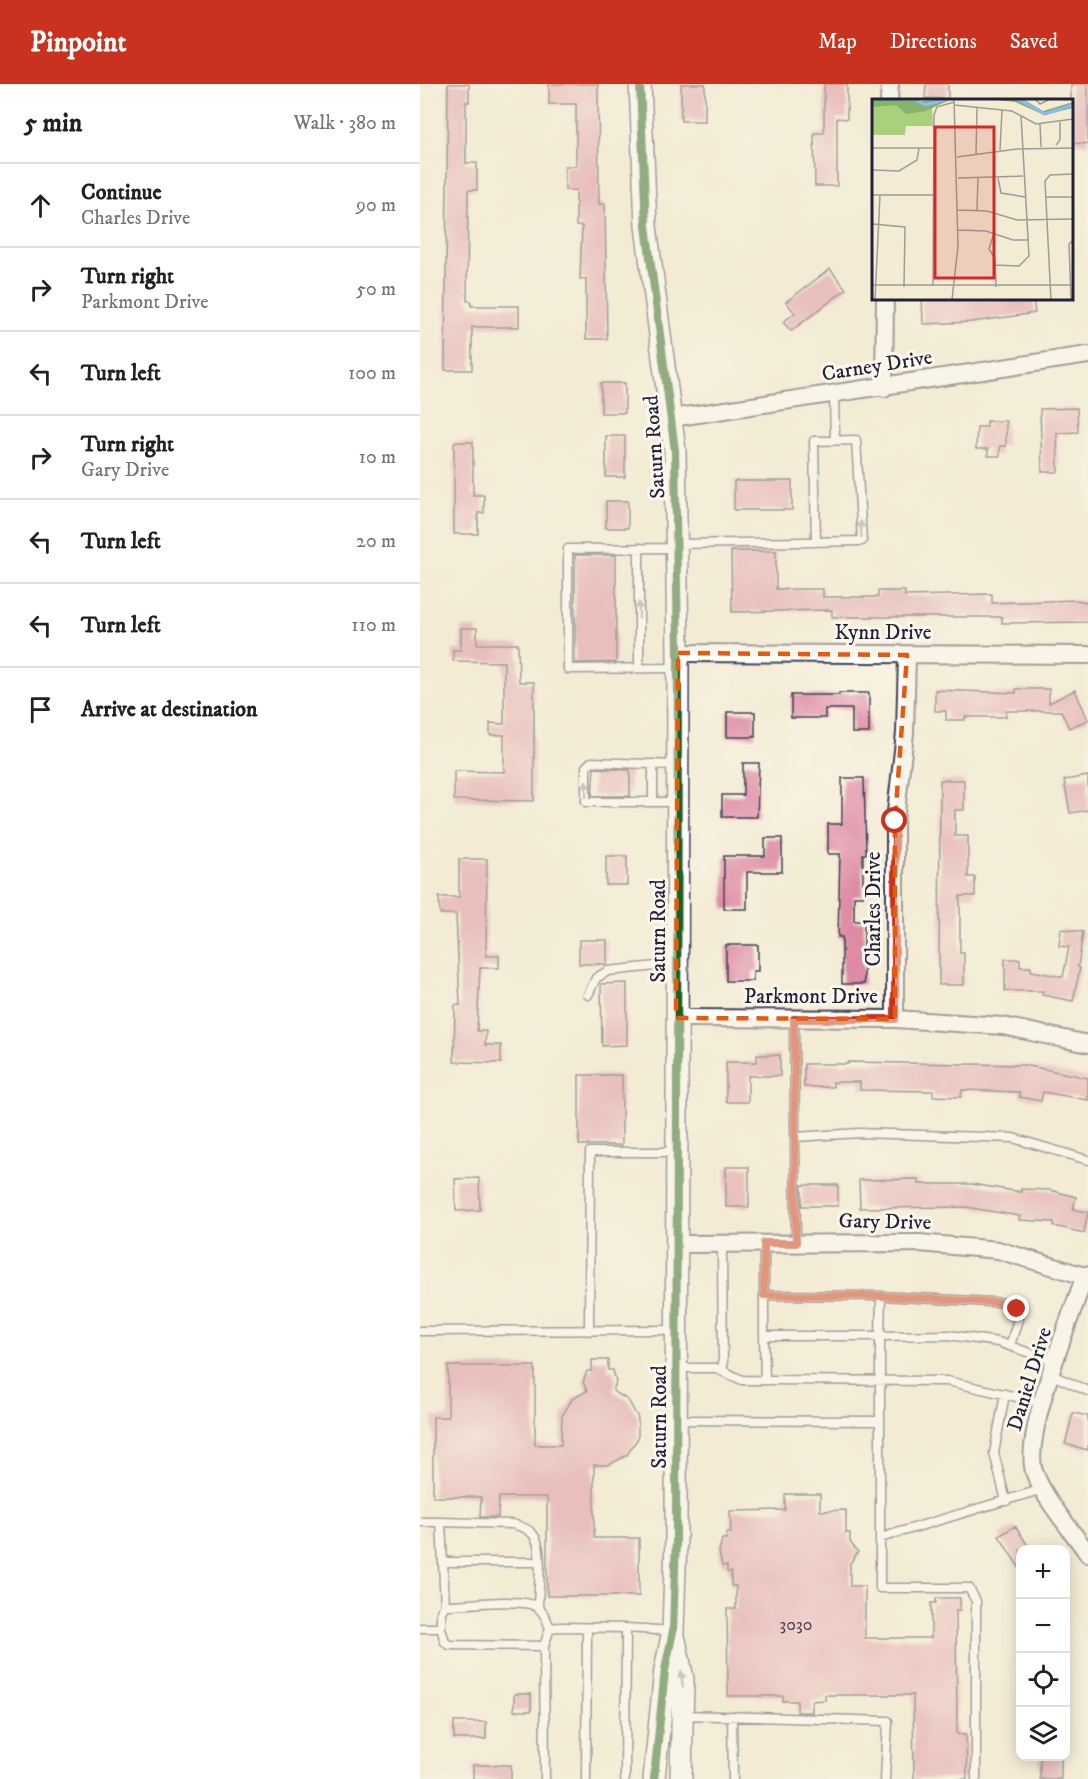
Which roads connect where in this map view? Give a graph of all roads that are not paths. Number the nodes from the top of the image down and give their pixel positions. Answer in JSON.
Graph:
{"nodes":[{"id":1,"x":640,"y":84,"type":"edge"},
{"id":2,"x":890,"y":84,"type":"edge"},
{"id":3,"x":889,"y":99,"type":"edge"},
{"id":4,"x":885,"y":300,"type":"edge"},
{"id":5,"x":1088,"y":355,"type":"edge"},
{"id":6,"x":884,"y":388,"type":"junction"},
{"id":7,"x":834,"y":395,"type":"junction"},
{"id":8,"x":672,"y":418,"type":"junction"},
{"id":9,"x":835,"y":441,"type":"junction"},
{"id":10,"x":816,"y":542,"type":"junction"},
{"id":11,"x":676,"y":546,"type":"junction"},
{"id":12,"x":639,"y":548,"type":"junction"},
{"id":13,"x":907,"y":655,"type":"junction"},
{"id":14,"x":1088,"y":655,"type":"edge"},
{"id":15,"x":678,"y":661,"type":"junction"},
{"id":16,"x":639,"y":668,"type":"junction"},
{"id":17,"x":653,"y":764,"type":"junction"},
{"id":18,"x":677,"y":765,"type":"junction"},
{"id":19,"x":653,"y":802,"type":"junction"},
{"id":20,"x":677,"y":802,"type":"junction"},
{"id":21,"x":676,"y":964,"type":"junction"},
{"id":22,"x":588,"y":995,"type":"dead end"},
{"id":23,"x":676,"y":1018,"type":"junction"},
{"id":24,"x":794,"y":1019,"type":"junction"},
{"id":25,"x":895,"y":1019,"type":"junction"},
{"id":26,"x":1088,"y":1044,"type":"edge"},
{"id":27,"x":795,"y":1137,"type":"junction"},
{"id":28,"x":677,"y":1152,"type":"junction"},
{"id":29,"x":1088,"y":1160,"type":"edge"},
{"id":30,"x":764,"y":1243,"type":"junction"},
{"id":31,"x":796,"y":1243,"type":"junction"},
{"id":32,"x":677,"y":1244,"type":"junction"},
{"id":33,"x":722,"y":1244,"type":"junction"},
{"id":34,"x":1087,"y":1276,"type":"edge"},
{"id":35,"x":764,"y":1295,"type":"junction"},
{"id":36,"x":881,"y":1296,"type":"junction"},
{"id":37,"x":677,"y":1330,"type":"junction"},
{"id":38,"x":420,"y":1331,"type":"edge"},
{"id":39,"x":589,"y":1331,"type":"junction"},
{"id":40,"x":764,"y":1336,"type":"junction"},
{"id":41,"x":880,"y":1336,"type":"junction"},
{"id":42,"x":1010,"y":1346,"type":"junction"},
{"id":43,"x":677,"y":1368,"type":"junction"},
{"id":44,"x":1054,"y":1369,"type":"junction"},
{"id":45,"x":723,"y":1372,"type":"junction"},
{"id":46,"x":765,"y":1380,"type":"junction"},
{"id":47,"x":880,"y":1381,"type":"junction"},
{"id":48,"x":1088,"y":1391,"type":"edge"},
{"id":49,"x":1005,"y":1394,"type":"junction"},
{"id":50,"x":1043,"y":1403,"type":"junction"},
{"id":51,"x":677,"y":1420,"type":"junction"},
{"id":52,"x":880,"y":1421,"type":"junction"},
{"id":53,"x":1044,"y":1489,"type":"junction"},
{"id":54,"x":1006,"y":1501,"type":"junction"},
{"id":55,"x":420,"y":1522,"type":"edge"},
{"id":56,"x":441,"y":1522,"type":"junction"},
{"id":57,"x":880,"y":1538,"type":"junction"},
{"id":58,"x":1088,"y":1554,"type":"edge"},
{"id":59,"x":443,"y":1562,"type":"junction"},
{"id":60,"x":538,"y":1562,"type":"junction"},
{"id":61,"x":445,"y":1605,"type":"junction"},
{"id":62,"x":538,"y":1608,"type":"junction"},
{"id":63,"x":420,"y":1628,"type":"edge"},
{"id":64,"x":441,"y":1628,"type":"junction"},
{"id":65,"x":550,"y":1628,"type":"junction"},
{"id":66,"x":587,"y":1628,"type":"junction"},
{"id":67,"x":626,"y":1628,"type":"junction"},
{"id":68,"x":673,"y":1631,"type":"junction"},
{"id":69,"x":544,"y":1646,"type":"junction"},
{"id":70,"x":683,"y":1715,"type":"junction"},
{"id":71,"x":732,"y":1716,"type":"junction"},
{"id":72,"x":545,"y":1779,"type":"edge"},
{"id":73,"x":586,"y":1779,"type":"edge"},
{"id":74,"x":625,"y":1779,"type":"edge"},
{"id":75,"x":654,"y":1779,"type":"edge"},
{"id":76,"x":681,"y":1779,"type":"edge"},
{"id":77,"x":733,"y":1779,"type":"edge"},
{"id":78,"x":885,"y":1779,"type":"edge"},
{"id":79,"x":976,"y":1779,"type":"edge"}],
"edges":[{"from":1,"to":8,"type":"street","name":"Saturn Road"},
{"from":2,"to":3,"type":"street"},
{"from":4,"to":6,"type":"street"},
{"from":5,"to":6,"type":"street","name":"Carney Drive"},
{"from":6,"to":7,"type":"street","name":"Carney Drive"},
{"from":7,"to":8,"type":"street","name":"Carney Drive"},
{"from":7,"to":9,"type":"lane"},
{"from":8,"to":11,"type":"street","name":"Saturn Road"},
{"from":9,"to":10,"type":"lane"},
{"from":10,"to":9,"type":"lane","one_way":true},
{"from":10,"to":11,"type":"lane"},
{"from":11,"to":12,"type":"lane"},
{"from":11,"to":15,"type":"street","name":"Saturn Road"},
{"from":16,"to":12,"type":"lane","one_way":true},
{"from":12,"to":16,"type":"lane"},
{"from":13,"to":14,"type":"street","name":"Kynn Drive"},
{"from":13,"to":15,"type":"street","name":"Kynn Drive"},
{"from":13,"to":25,"type":"street","name":"Charles Drive"},
{"from":15,"to":16,"type":"lane"},
{"from":15,"to":18,"type":"street","name":"Saturn Road"},
{"from":17,"to":18,"type":"lane"},
{"from":17,"to":19,"type":"lane"},
{"from":19,"to":17,"type":"lane","one_way":true},
{"from":18,"to":20,"type":"street","name":"Saturn Road"},
{"from":19,"to":20,"type":"lane"},
{"from":20,"to":21,"type":"street","name":"Saturn Road"},
{"from":21,"to":22,"type":"lane"},
{"from":21,"to":23,"type":"street","name":"Saturn Road"},
{"from":23,"to":24,"type":"street","name":"Parkmont Drive"},
{"from":23,"to":28,"type":"street","name":"Saturn Road"},
{"from":24,"to":25,"type":"street","name":"Parkmont Drive"},
{"from":24,"to":27,"type":"lane"},
{"from":25,"to":26,"type":"street","name":"Parkmont Drive"},
{"from":27,"to":29,"type":"lane"},
{"from":27,"to":31,"type":"lane"},
{"from":28,"to":32,"type":"street","name":"Saturn Road"},
{"from":28,"to":39,"type":"lane"},
{"from":30,"to":31,"type":"street","name":"Gary Drive"},
{"from":30,"to":33,"type":"street","name":"Gary Drive"},
{"from":30,"to":35,"type":"lane"},
{"from":31,"to":34,"type":"street","name":"Gary Drive"},
{"from":32,"to":33,"type":"street","name":"Gary Drive"},
{"from":32,"to":37,"type":"street","name":"Saturn Road"},
{"from":33,"to":45,"type":"lane"},
{"from":34,"to":44,"type":"street","name":"Daniel Drive"},
{"from":35,"to":36,"type":"lane"},
{"from":35,"to":40,"type":"lane"},
{"from":36,"to":41,"type":"lane"},
{"from":36,"to":42,"type":"lane"},
{"from":37,"to":39,"type":"lane"},
{"from":37,"to":43,"type":"street","name":"Saturn Road"},
{"from":38,"to":39,"type":"lane"},
{"from":40,"to":41,"type":"lane"},
{"from":40,"to":46,"type":"lane"},
{"from":41,"to":42,"type":"lane"},
{"from":41,"to":47,"type":"lane"},
{"from":42,"to":44,"type":"lane"},
{"from":43,"to":45,"type":"lane"},
{"from":43,"to":51,"type":"street","name":"Saturn Road"},
{"from":44,"to":48,"type":"lane"},
{"from":44,"to":50,"type":"street","name":"Daniel Drive"},
{"from":45,"to":46,"type":"lane"},
{"from":46,"to":47,"type":"lane"},
{"from":47,"to":49,"type":"lane"},
{"from":47,"to":52,"type":"lane"},
{"from":49,"to":50,"type":"lane"},
{"from":49,"to":54,"type":"lane"},
{"from":50,"to":53,"type":"street","name":"Daniel Drive"},
{"from":51,"to":52,"type":"lane"},
{"from":51,"to":68,"type":"street","name":"Saturn Road"},
{"from":52,"to":57,"type":"lane"},
{"from":53,"to":54,"type":"lane"},
{"from":53,"to":58,"type":"street","name":"Daniel Drive"},
{"from":54,"to":57,"type":"lane"},
{"from":55,"to":56,"type":"lane"},
{"from":56,"to":59,"type":"lane"},
{"from":56,"to":60,"type":"lane"},
{"from":57,"to":79,"type":"lane"},
{"from":59,"to":60,"type":"lane"},
{"from":59,"to":61,"type":"lane"},
{"from":60,"to":62,"type":"lane"},
{"from":61,"to":62,"type":"lane"},
{"from":61,"to":64,"type":"lane"},
{"from":62,"to":65,"type":"lane"},
{"from":63,"to":64,"type":"lane"},
{"from":64,"to":69,"type":"lane"},
{"from":65,"to":66,"type":"lane"},
{"from":65,"to":69,"type":"lane"},
{"from":66,"to":67,"type":"lane"},
{"from":66,"to":73,"type":"lane"},
{"from":67,"to":68,"type":"lane"},
{"from":67,"to":74,"type":"lane"},
{"from":70,"to":68,"type":"street","name":"Saturn Road","one_way":true},
{"from":68,"to":75,"type":"street","name":"Saturn Road"},
{"from":69,"to":72,"type":"lane"},
{"from":70,"to":71,"type":"lane"},
{"from":70,"to":76,"type":"street","name":"Saturn Road"},
{"from":71,"to":77,"type":"lane"},
{"from":71,"to":78,"type":"lane"}]}
